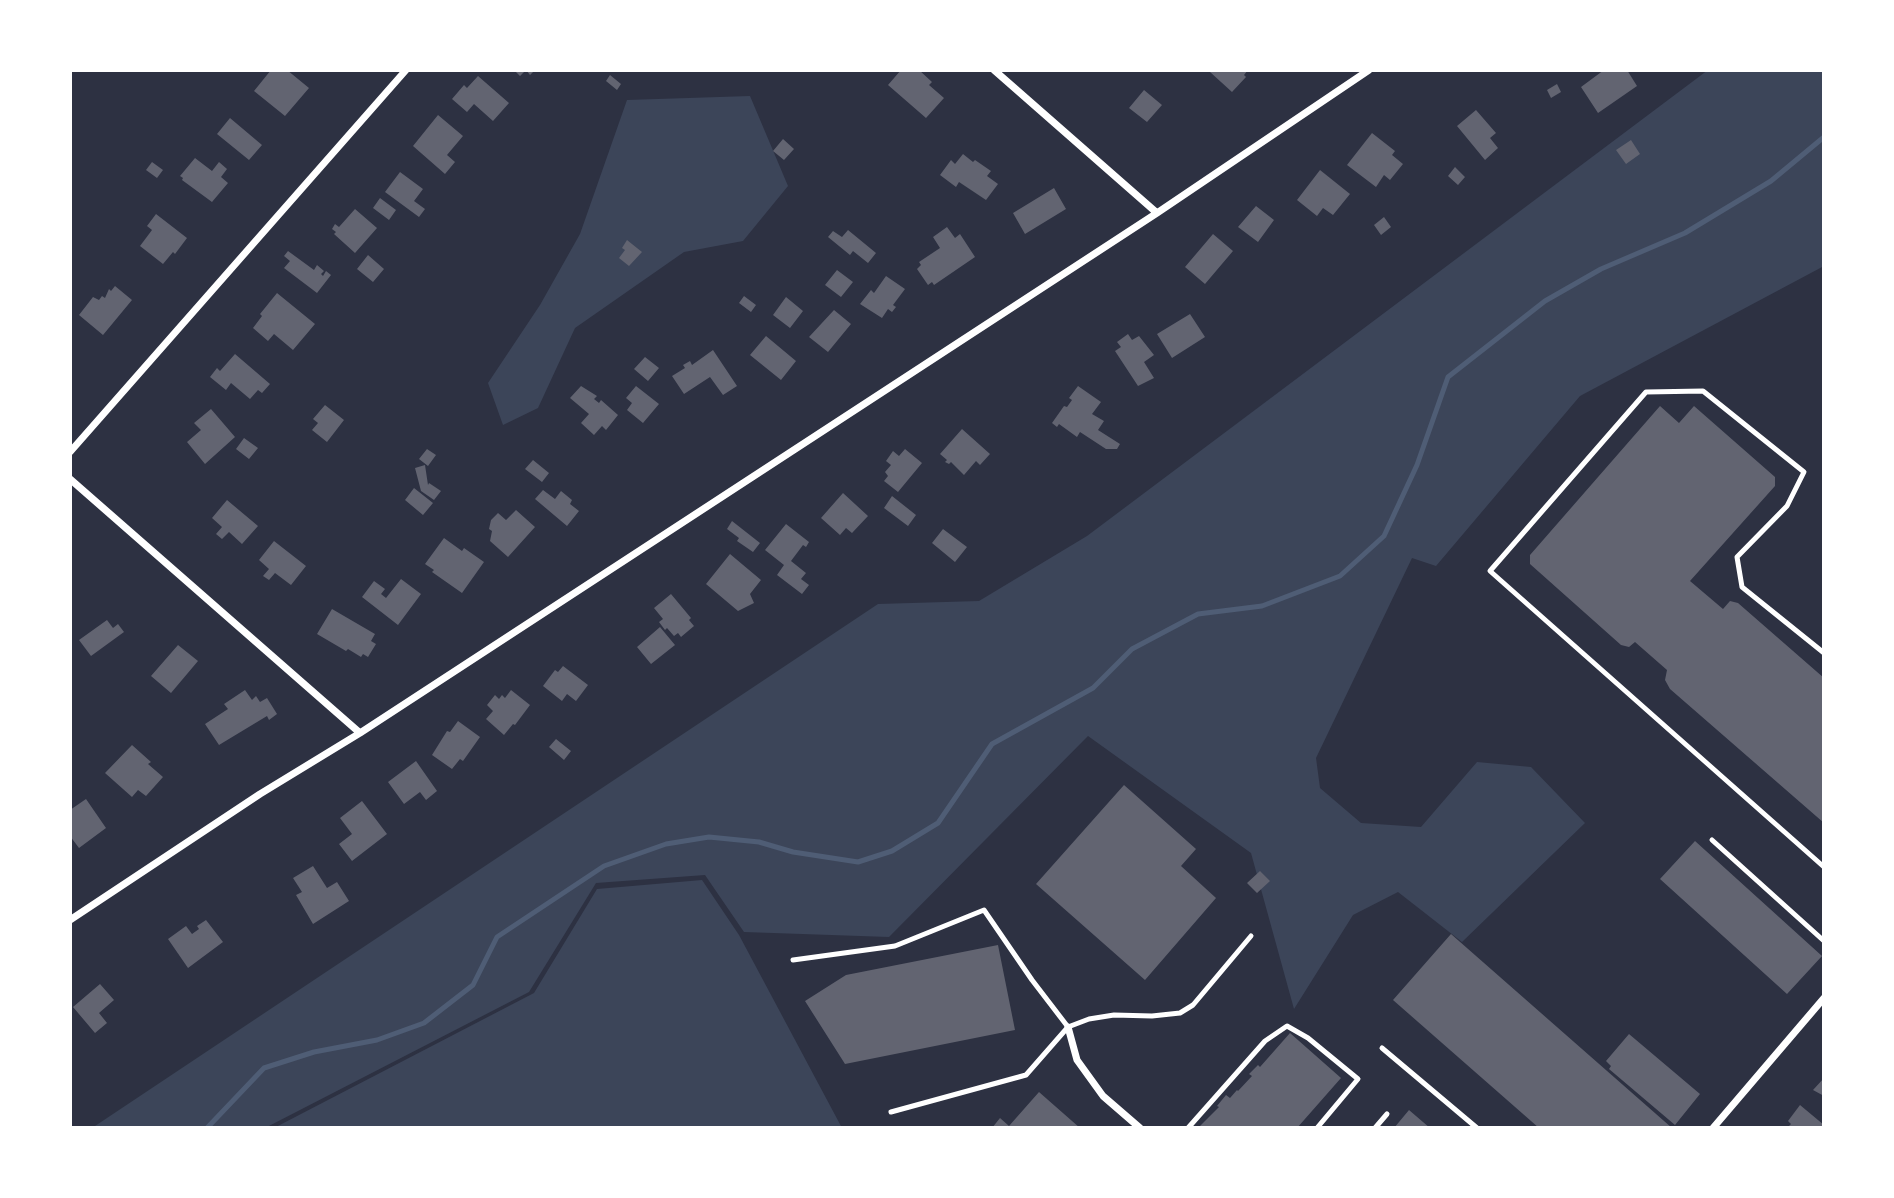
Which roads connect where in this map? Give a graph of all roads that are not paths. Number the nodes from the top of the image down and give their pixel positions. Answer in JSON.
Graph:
{"nodes":[{"id":1,"x":406,"y":70,"type":"edge"},
{"id":2,"x":994,"y":70,"type":"edge"},
{"id":3,"x":1369,"y":70,"type":"edge"},
{"id":4,"x":1157,"y":213,"type":"junction"},
{"id":5,"x":70,"y":452,"type":"edge"},
{"id":6,"x":70,"y":479,"type":"edge"},
{"id":7,"x":1824,"y":653,"type":"edge"},
{"id":8,"x":360,"y":733,"type":"junction"},
{"id":9,"x":1712,"y":840,"type":"dead end"},
{"id":10,"x":1824,"y":867,"type":"edge"},
{"id":11,"x":70,"y":920,"type":"edge"},
{"id":12,"x":1251,"y":936,"type":"dead end"},
{"id":13,"x":1824,"y":941,"type":"edge"},
{"id":14,"x":793,"y":960,"type":"dead end"},
{"id":15,"x":1824,"y":998,"type":"edge"},
{"id":16,"x":1068,"y":1027,"type":"junction"},
{"id":17,"x":1382,"y":1048,"type":"dead end"},
{"id":18,"x":891,"y":1112,"type":"dead end"},
{"id":19,"x":1387,"y":1114,"type":"dead end"},
{"id":20,"x":1140,"y":1128,"type":"edge"},
{"id":21,"x":1188,"y":1128,"type":"edge"},
{"id":22,"x":1317,"y":1128,"type":"edge"},
{"id":23,"x":1375,"y":1128,"type":"edge"},
{"id":24,"x":1477,"y":1128,"type":"edge"},
{"id":25,"x":1713,"y":1128,"type":"edge"}],
"edges":[{"from":1,"to":5,"type":"street"},
{"from":2,"to":4,"type":"street"},
{"from":3,"to":4,"type":"street"},
{"from":4,"to":8,"type":"street"},
{"from":6,"to":8,"type":"street"},
{"from":7,"to":10,"type":"lane"},
{"from":8,"to":11,"type":"street"},
{"from":9,"to":13,"type":"lane"},
{"from":12,"to":16,"type":"lane"},
{"from":14,"to":16,"type":"lane"},
{"from":15,"to":25,"type":"street"},
{"from":16,"to":18,"type":"lane"},
{"from":16,"to":20,"type":"street"},
{"from":17,"to":24,"type":"lane"},
{"from":19,"to":23,"type":"lane"},
{"from":21,"to":22,"type":"lane"}]}
